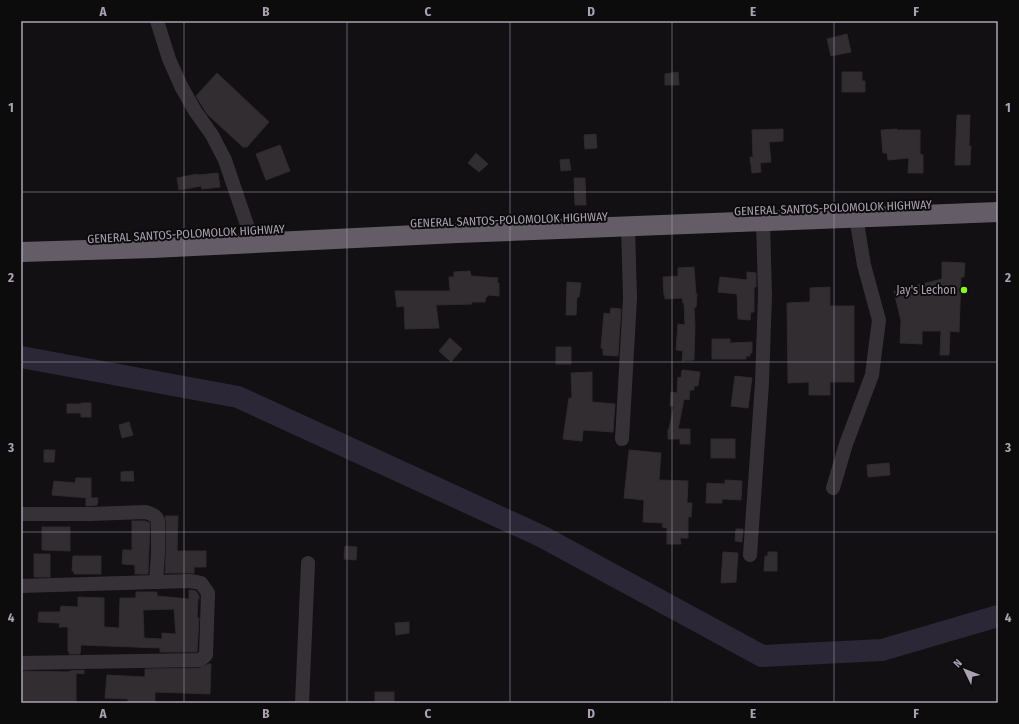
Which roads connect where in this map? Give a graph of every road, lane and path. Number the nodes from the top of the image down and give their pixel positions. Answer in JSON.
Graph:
{"nodes":[{"id":1,"x":157,"y":21,"type":"edge"},
{"id":2,"x":998,"y":202,"type":"edge"},
{"id":3,"x":998,"y":212,"type":"edge"},
{"id":4,"x":856,"y":217,"type":"junction"},
{"id":5,"x":762,"y":221,"type":"junction"},
{"id":6,"x":628,"y":226,"type":"junction"},
{"id":7,"x":249,"y":231,"type":"junction"},
{"id":8,"x":21,"y":242,"type":"edge"},
{"id":9,"x":21,"y":252,"type":"edge"},
{"id":10,"x":622,"y":439,"type":"dead end"},
{"id":11,"x":833,"y":488,"type":"dead end"},
{"id":12,"x":21,"y":514,"type":"edge"},
{"id":13,"x":750,"y":555,"type":"dead end"},
{"id":14,"x":308,"y":563,"type":"dead end"},
{"id":15,"x":156,"y":582,"type":"junction"},
{"id":16,"x":21,"y":586,"type":"edge"},
{"id":17,"x":21,"y":663,"type":"edge"},
{"id":18,"x":302,"y":703,"type":"edge"}],
"edges":[{"from":1,"to":7,"type":"street"},
{"from":2,"to":7,"type":"highway","name":"GENERAL SANTOS-POLOMOLOK HIGHWAY"},
{"from":3,"to":4,"type":"highway"},
{"from":4,"to":5,"type":"highway"},
{"from":4,"to":11,"type":"street"},
{"from":5,"to":6,"type":"highway"},
{"from":5,"to":13,"type":"street"},
{"from":6,"to":9,"type":"highway"},
{"from":6,"to":10,"type":"street"},
{"from":7,"to":8,"type":"highway","name":"GENERAL SANTOS-POLOMOLOK HIGHWAY"},
{"from":12,"to":15,"type":"street"},
{"from":14,"to":18,"type":"street"},
{"from":15,"to":16,"type":"street"},
{"from":15,"to":17,"type":"street"}]}
